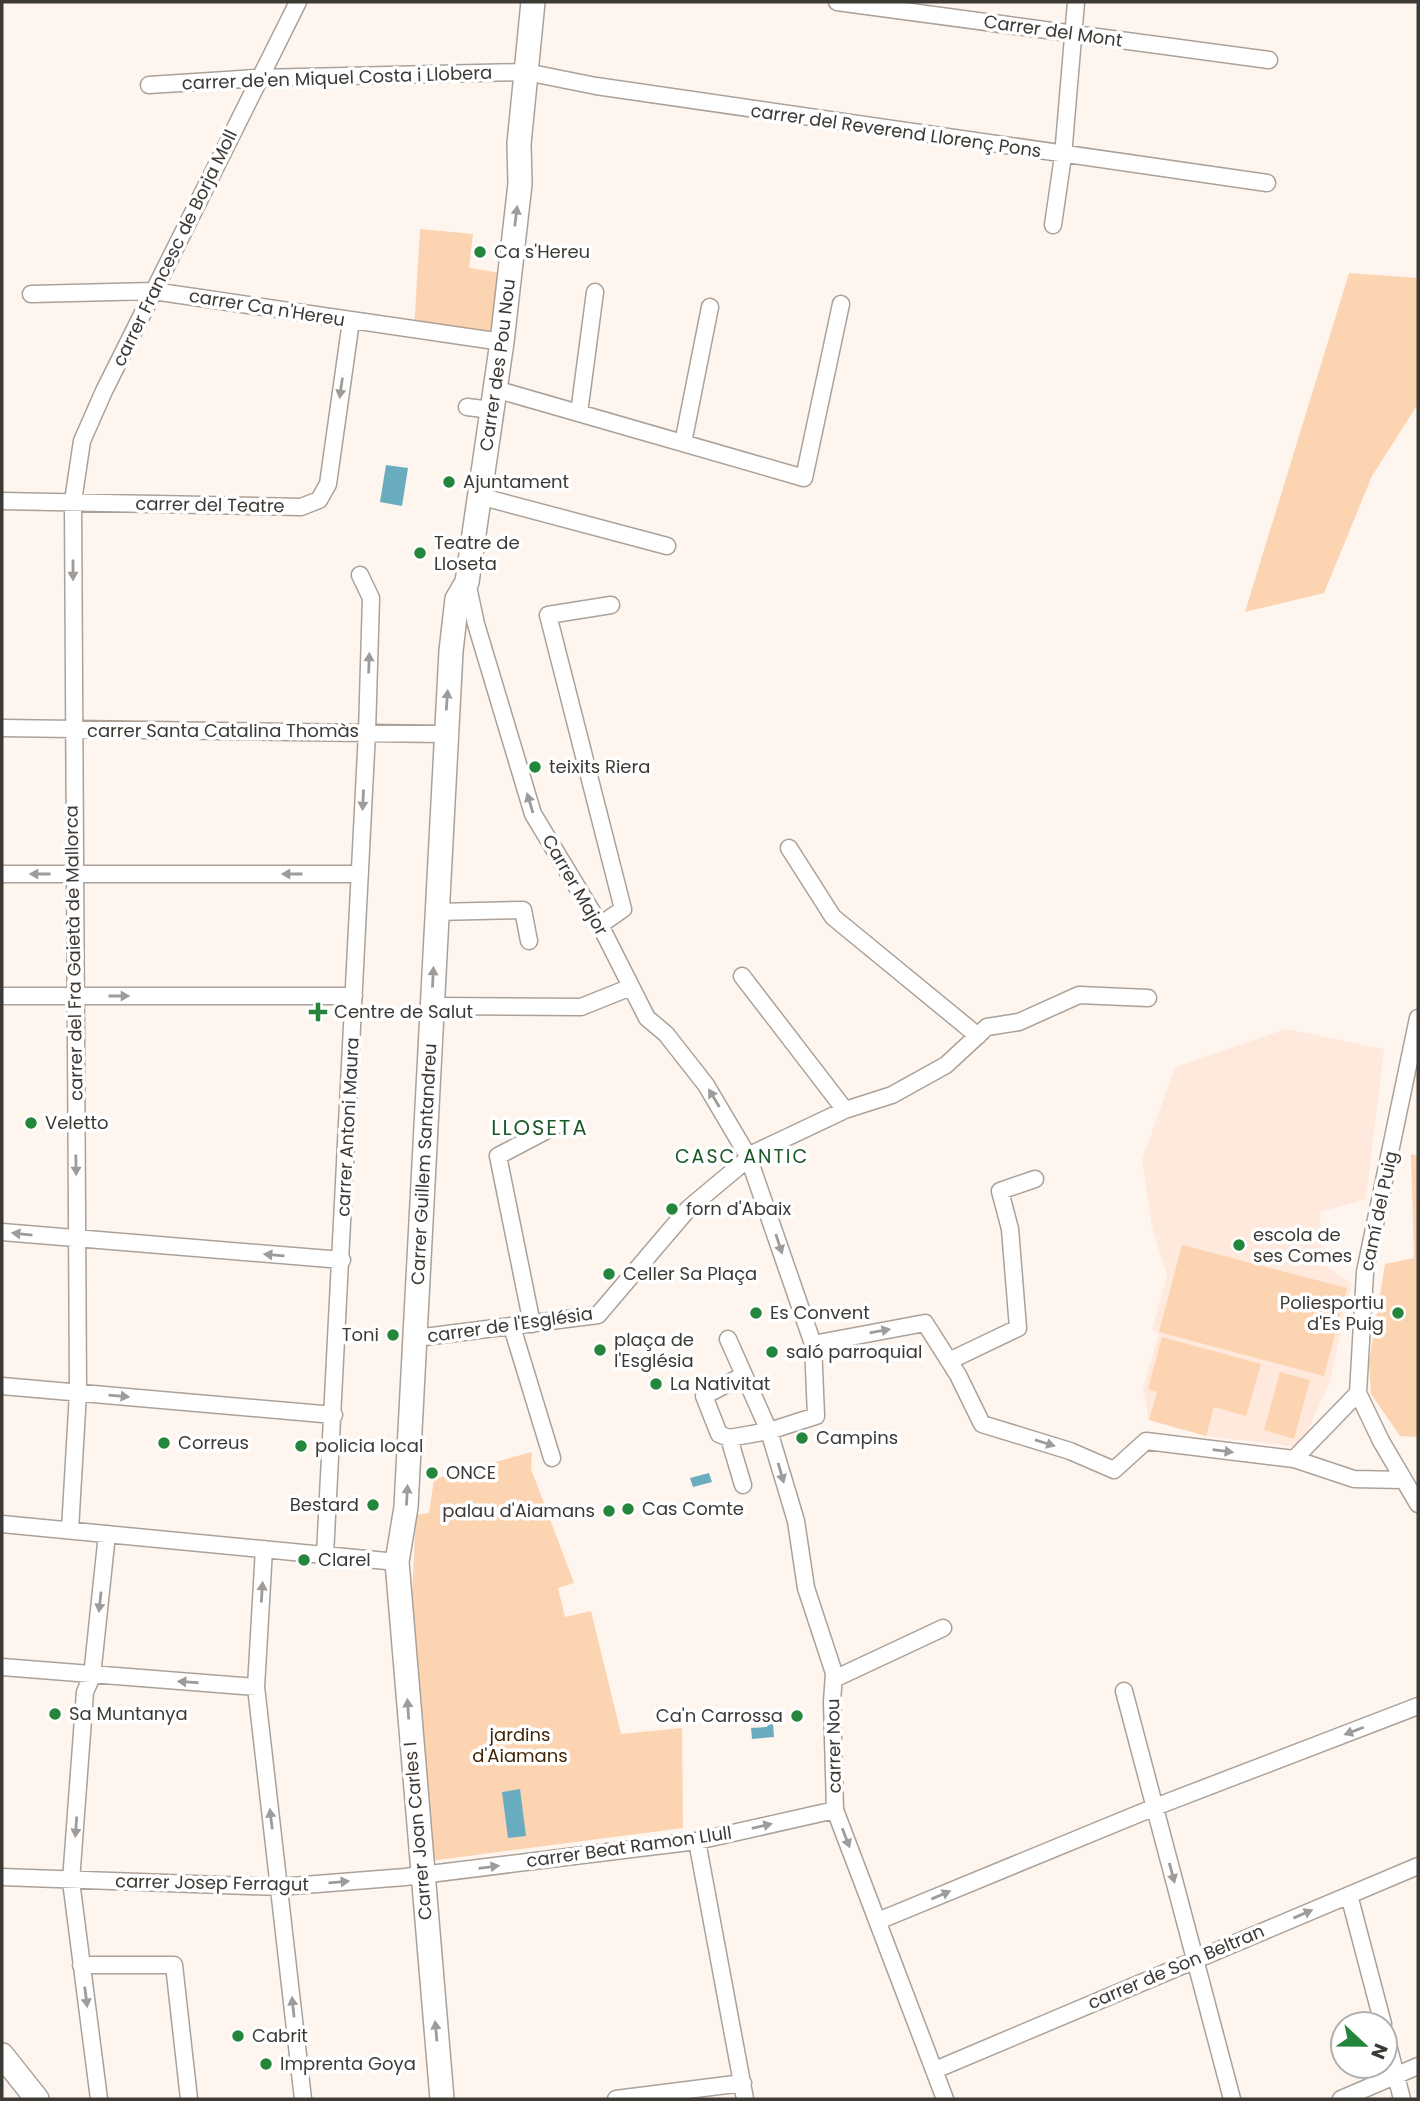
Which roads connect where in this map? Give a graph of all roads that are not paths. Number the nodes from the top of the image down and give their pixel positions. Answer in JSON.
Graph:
{"nodes":[{"id":1,"x":298,"y":2,"type":"edge"},
{"id":2,"x":533,"y":2,"type":"edge"},
{"id":3,"x":836,"y":2,"type":"edge"},
{"id":4,"x":1076,"y":2,"type":"edge"},
{"id":5,"x":1074,"y":34,"type":"junction"},
{"id":6,"x":1269,"y":60,"type":"dead end"},
{"id":7,"x":526,"y":72,"type":"junction"},
{"id":8,"x":258,"y":78,"type":"junction"},
{"id":9,"x":149,"y":85,"type":"dead end"},
{"id":10,"x":1063,"y":156,"type":"junction"},
{"id":11,"x":1267,"y":183,"type":"dead end"},
{"id":12,"x":1053,"y":225,"type":"dead end"},
{"id":13,"x":153,"y":291,"type":"junction"},
{"id":14,"x":595,"y":292,"type":"dead end"},
{"id":15,"x":31,"y":293,"type":"dead end"},
{"id":16,"x":841,"y":304,"type":"dead end"},
{"id":17,"x":710,"y":307,"type":"dead end"},
{"id":18,"x":351,"y":321,"type":"junction"},
{"id":19,"x":502,"y":342,"type":"junction"},
{"id":20,"x":493,"y":400,"type":"junction"},
{"id":21,"x":467,"y":407,"type":"dead end"},
{"id":22,"x":579,"y":413,"type":"junction"},
{"id":23,"x":683,"y":443,"type":"junction"},
{"id":24,"x":479,"y":496,"type":"junction"},
{"id":25,"x":2,"y":501,"type":"edge"},
{"id":26,"x":73,"y":501,"type":"junction"},
{"id":27,"x":667,"y":546,"type":"dead end"},
{"id":28,"x":360,"y":575,"type":"dead end"},
{"id":29,"x":462,"y":591,"type":"junction"},
{"id":30,"x":611,"y":606,"type":"dead end"},
{"id":31,"x":2,"y":728,"type":"edge"},
{"id":32,"x":72,"y":729,"type":"junction"},
{"id":33,"x":367,"y":732,"type":"junction"},
{"id":34,"x":444,"y":733,"type":"junction"},
{"id":35,"x":789,"y":848,"type":"dead end"},
{"id":36,"x":2,"y":874,"type":"edge"},
{"id":37,"x":73,"y":874,"type":"junction"},
{"id":38,"x":360,"y":874,"type":"junction"},
{"id":39,"x":436,"y":912,"type":"junction"},
{"id":40,"x":600,"y":925,"type":"junction"},
{"id":41,"x":529,"y":941,"type":"dead end"},
{"id":42,"x":742,"y":976,"type":"dead end"},
{"id":43,"x":631,"y":987,"type":"junction"},
{"id":44,"x":2,"y":996,"type":"edge"},
{"id":45,"x":75,"y":996,"type":"junction"},
{"id":46,"x":354,"y":996,"type":"junction"},
{"id":47,"x":1148,"y":998,"type":"dead end"},
{"id":48,"x":431,"y":1006,"type":"junction"},
{"id":49,"x":1418,"y":1018,"type":"edge"},
{"id":50,"x":978,"y":1036,"type":"junction"},
{"id":51,"x":845,"y":1110,"type":"junction"},
{"id":52,"x":555,"y":1126,"type":"dead end"},
{"id":53,"x":748,"y":1156,"type":"junction"},
{"id":54,"x":1035,"y":1179,"type":"dead end"},
{"id":55,"x":2,"y":1232,"type":"edge"},
{"id":56,"x":76,"y":1239,"type":"junction"},
{"id":57,"x":342,"y":1260,"type":"junction"},
{"id":58,"x":532,"y":1324,"type":"junction"},
{"id":59,"x":512,"y":1328,"type":"junction"},
{"id":60,"x":415,"y":1338,"type":"junction"},
{"id":61,"x":728,"y":1339,"type":"dead end"},
{"id":62,"x":813,"y":1343,"type":"junction"},
{"id":63,"x":949,"y":1361,"type":"junction"},
{"id":64,"x":744,"y":1375,"type":"junction"},
{"id":65,"x":2,"y":1386,"type":"edge"},
{"id":66,"x":78,"y":1393,"type":"junction"},
{"id":67,"x":1358,"y":1393,"type":"junction"},
{"id":68,"x":334,"y":1415,"type":"junction"},
{"id":69,"x":769,"y":1431,"type":"junction"},
{"id":70,"x":729,"y":1438,"type":"junction"},
{"id":71,"x":552,"y":1458,"type":"dead end"},
{"id":72,"x":1294,"y":1459,"type":"junction"},
{"id":73,"x":1403,"y":1480,"type":"junction"},
{"id":74,"x":743,"y":1485,"type":"dead end"},
{"id":75,"x":1418,"y":1504,"type":"edge"},
{"id":76,"x":2,"y":1524,"type":"edge"},
{"id":77,"x":70,"y":1530,"type":"junction"},
{"id":78,"x":107,"y":1534,"type":"junction"},
{"id":79,"x":264,"y":1549,"type":"junction"},
{"id":80,"x":325,"y":1555,"type":"junction"},
{"id":81,"x":397,"y":1562,"type":"junction"},
{"id":82,"x":943,"y":1628,"type":"dead end"},
{"id":83,"x":2,"y":1667,"type":"edge"},
{"id":84,"x":92,"y":1676,"type":"junction"},
{"id":85,"x":834,"y":1679,"type":"junction"},
{"id":86,"x":256,"y":1687,"type":"junction"},
{"id":87,"x":1124,"y":1691,"type":"dead end"},
{"id":88,"x":1418,"y":1706,"type":"edge"},
{"id":89,"x":1154,"y":1807,"type":"junction"},
{"id":90,"x":835,"y":1810,"type":"junction"},
{"id":91,"x":697,"y":1841,"type":"junction"},
{"id":92,"x":1418,"y":1866,"type":"edge"},
{"id":93,"x":421,"y":1875,"type":"junction"},
{"id":94,"x":2,"y":1877,"type":"edge"},
{"id":95,"x":71,"y":1881,"type":"junction"},
{"id":96,"x":279,"y":1887,"type":"junction"},
{"id":97,"x":1349,"y":1895,"type":"junction"},
{"id":98,"x":878,"y":1921,"type":"junction"},
{"id":99,"x":1195,"y":1959,"type":"junction"},
{"id":100,"x":81,"y":1965,"type":"junction"},
{"id":101,"x":1379,"y":2010,"type":"edge"},
{"id":102,"x":2,"y":2055,"type":"edge"},
{"id":103,"x":1418,"y":2066,"type":"edge"},
{"id":104,"x":935,"y":2070,"type":"junction"},
{"id":105,"x":1399,"y":2074,"type":"edge"},
{"id":106,"x":1385,"y":2080,"type":"edge"},
{"id":107,"x":1397,"y":2080,"type":"edge"},
{"id":108,"x":744,"y":2091,"type":"edge"},
{"id":109,"x":37,"y":2099,"type":"edge"},
{"id":110,"x":99,"y":2099,"type":"edge"},
{"id":111,"x":189,"y":2099,"type":"edge"},
{"id":112,"x":303,"y":2099,"type":"edge"},
{"id":113,"x":442,"y":2099,"type":"edge"},
{"id":114,"x":616,"y":2099,"type":"edge"},
{"id":115,"x":945,"y":2099,"type":"edge"},
{"id":116,"x":1232,"y":2099,"type":"edge"},
{"id":117,"x":1341,"y":2099,"type":"edge"},
{"id":118,"x":1402,"y":2099,"type":"edge"}],
"edges":[{"from":1,"to":8,"type":"street","name":"carrer Francesc de Borja Moll"},
{"from":2,"to":7,"type":"street","name":"Carrer des Pou Nou"},
{"from":3,"to":5,"type":"street","name":"Carrer del Mont"},
{"from":4,"to":5,"type":"street"},
{"from":5,"to":6,"type":"street","name":"Carrer del Mont"},
{"from":5,"to":10,"type":"street"},
{"from":7,"to":8,"type":"street","name":"carrer de'en Miquel Costa i Llobera"},
{"from":7,"to":10,"type":"street","name":"carrer del Reverend Llorenç Pons"},
{"from":19,"to":7,"type":"street","name":"Carrer des Pou Nou","one_way":true},
{"from":8,"to":9,"type":"street","name":"carrer de'en Miquel Costa i Llobera"},
{"from":8,"to":13,"type":"street","name":"carrer Francesc de Borja Moll"},
{"from":10,"to":11,"type":"street","name":"carrer del Reverend Llorenç Pons"},
{"from":10,"to":12,"type":"street"},
{"from":13,"to":15,"type":"street","name":"carrer Ca n'Hereu"},
{"from":13,"to":18,"type":"street","name":"carrer Ca n'Hereu"},
{"from":13,"to":26,"type":"street","name":"carrer Francesc de Borja Moll"},
{"from":14,"to":22,"type":"street"},
{"from":16,"to":23,"type":"street"},
{"from":17,"to":23,"type":"street"},
{"from":18,"to":19,"type":"street","name":"carrer Ca n'Hereu"},
{"from":18,"to":26,"type":"street","name":"carrer del Teatre","one_way":true},
{"from":19,"to":20,"type":"street","name":"Carrer des Pou Nou"},
{"from":20,"to":21,"type":"street"},
{"from":20,"to":22,"type":"street"},
{"from":20,"to":24,"type":"street","name":"Carrer des Pou Nou"},
{"from":22,"to":23,"type":"street"},
{"from":24,"to":27,"type":"street"},
{"from":24,"to":29,"type":"street","name":"Carrer des Pou Nou"},
{"from":25,"to":26,"type":"street","name":"carrer del Teatre"},
{"from":26,"to":32,"type":"street","name":"carrer del Fra Gaietà de Mallorca","one_way":true},
{"from":33,"to":28,"type":"street","name":"carrer Antoni Maura","one_way":true},
{"from":34,"to":29,"type":"street","name":"Carrer Guillem Santandreu","one_way":true},
{"from":40,"to":29,"type":"street","name":"Carrer Major","one_way":true},
{"from":30,"to":40,"type":"street"},
{"from":31,"to":32,"type":"street","name":"carrer Santa Catalina Thomàs"},
{"from":32,"to":33,"type":"street","name":"carrer Santa Catalina Thomàs"},
{"from":32,"to":37,"type":"street","name":"carrer del Fra Gaietà de Mallorca"},
{"from":33,"to":34,"type":"street","name":"carrer Santa Catalina Thomàs"},
{"from":33,"to":38,"type":"street","name":"carrer Antoni Maura","one_way":true},
{"from":34,"to":39,"type":"street","name":"Carrer Guillem Santandreu"},
{"from":35,"to":50,"type":"street"},
{"from":37,"to":36,"type":"street","one_way":true},
{"from":38,"to":37,"type":"street","one_way":true},
{"from":37,"to":45,"type":"street","name":"carrer del Fra Gaietà de Mallorca"},
{"from":38,"to":46,"type":"street","name":"carrer Antoni Maura"},
{"from":39,"to":41,"type":"street"},
{"from":48,"to":39,"type":"street","name":"Carrer Guillem Santandreu","one_way":true},
{"from":40,"to":43,"type":"street","name":"Carrer Major"},
{"from":42,"to":51,"type":"street"},
{"from":43,"to":48,"type":"street"},
{"from":53,"to":43,"type":"street","name":"Carrer Major","one_way":true},
{"from":44,"to":45,"type":"street"},
{"from":45,"to":46,"type":"street","one_way":true},
{"from":45,"to":56,"type":"street","name":"carrer del Fra Gaietà de Mallorca","one_way":true},
{"from":46,"to":57,"type":"street","name":"carrer Antoni Maura"},
{"from":47,"to":50,"type":"street"},
{"from":48,"to":60,"type":"street","name":"Carrer Guillem Santandreu"},
{"from":49,"to":67,"type":"street","name":"camí del Puig"},
{"from":50,"to":51,"type":"street","name":"carrer de l'Església"},
{"from":51,"to":53,"type":"street","name":"carrer de l'Església"},
{"from":52,"to":58,"type":"street"},
{"from":53,"to":58,"type":"street","name":"carrer de l'Església"},
{"from":53,"to":62,"type":"street","name":"Carrer Major","one_way":true},
{"from":54,"to":63,"type":"street"},
{"from":56,"to":55,"type":"street","one_way":true},
{"from":57,"to":56,"type":"street","one_way":true},
{"from":56,"to":66,"type":"street","name":"carrer del Fra Gaietà de Mallorca"},
{"from":57,"to":68,"type":"street","name":"carrer Antoni Maura"},
{"from":58,"to":59,"type":"street","name":"carrer de l'Església"},
{"from":59,"to":60,"type":"street","name":"carrer de l'Església"},
{"from":59,"to":71,"type":"street"},
{"from":81,"to":60,"type":"street","name":"Carrer Guillem Santandreu","one_way":true},
{"from":61,"to":64,"type":"street","name":"carrer Nou"},
{"from":62,"to":63,"type":"street","one_way":true},
{"from":62,"to":69,"type":"street","name":"Carrer Major"},
{"from":63,"to":72,"type":"street","one_way":true},
{"from":64,"to":69,"type":"street","name":"carrer Nou"},
{"from":64,"to":70,"type":"street"},
{"from":65,"to":66,"type":"street"},
{"from":66,"to":68,"type":"street","one_way":true},
{"from":66,"to":77,"type":"street","name":"carrer del Fra Gaietà de Mallorca"},
{"from":67,"to":72,"type":"street"},
{"from":67,"to":73,"type":"street"},
{"from":68,"to":80,"type":"street","name":"carrer Antoni Maura"},
{"from":69,"to":70,"type":"street"},
{"from":69,"to":85,"type":"street","name":"carrer Nou","one_way":true},
{"from":70,"to":74,"type":"street"},
{"from":72,"to":73,"type":"street"},
{"from":73,"to":75,"type":"street"},
{"from":76,"to":77,"type":"street"},
{"from":77,"to":78,"type":"street"},
{"from":78,"to":79,"type":"street"},
{"from":78,"to":84,"type":"street","one_way":true},
{"from":79,"to":80,"type":"street"},
{"from":86,"to":79,"type":"street","one_way":true},
{"from":80,"to":81,"type":"street"},
{"from":93,"to":81,"type":"street","name":"Carrer Joan Carles I","one_way":true},
{"from":82,"to":85,"type":"street"},
{"from":83,"to":84,"type":"street"},
{"from":86,"to":84,"type":"street","one_way":true},
{"from":84,"to":95,"type":"street","one_way":true},
{"from":85,"to":90,"type":"street","name":"carrer Nou"},
{"from":96,"to":86,"type":"street","one_way":true},
{"from":87,"to":89,"type":"street"},
{"from":88,"to":89,"type":"street","one_way":true},
{"from":98,"to":89,"type":"street","one_way":true},
{"from":89,"to":99,"type":"street","one_way":true},
{"from":91,"to":90,"type":"street","name":"carrer Beat Ramon Llull","one_way":true},
{"from":90,"to":98,"type":"street","name":"carrer Nou","one_way":true},
{"from":93,"to":91,"type":"street","name":"carrer Beat Ramon Llull","one_way":true},
{"from":91,"to":108,"type":"street"},
{"from":92,"to":97,"type":"street","name":"carrer de Son Beltran"},
{"from":96,"to":93,"type":"street","name":"carrer Josep Ferragut","one_way":true},
{"from":113,"to":93,"type":"street","name":"Carrer Joan Carles I","one_way":true},
{"from":94,"to":95,"type":"street","name":"carrer Josep Ferragut"},
{"from":95,"to":96,"type":"street","name":"carrer Josep Ferragut"},
{"from":95,"to":100,"type":"street"},
{"from":112,"to":96,"type":"street","one_way":true},
{"from":99,"to":97,"type":"street","name":"carrer de Son Beltran","one_way":true},
{"from":97,"to":101,"type":"street"},
{"from":98,"to":104,"type":"street","name":"carrer Nou"},
{"from":99,"to":104,"type":"street","name":"carrer de Son Beltran"},
{"from":99,"to":116,"type":"street"},
{"from":100,"to":110,"type":"street","one_way":true},
{"from":100,"to":111,"type":"street"},
{"from":102,"to":109,"type":"street"},
{"from":103,"to":105,"type":"street"},
{"from":104,"to":115,"type":"street","name":"carrer Nou"},
{"from":106,"to":117,"type":"street"},
{"from":107,"to":118,"type":"street"},
{"from":108,"to":114,"type":"street"}]}
